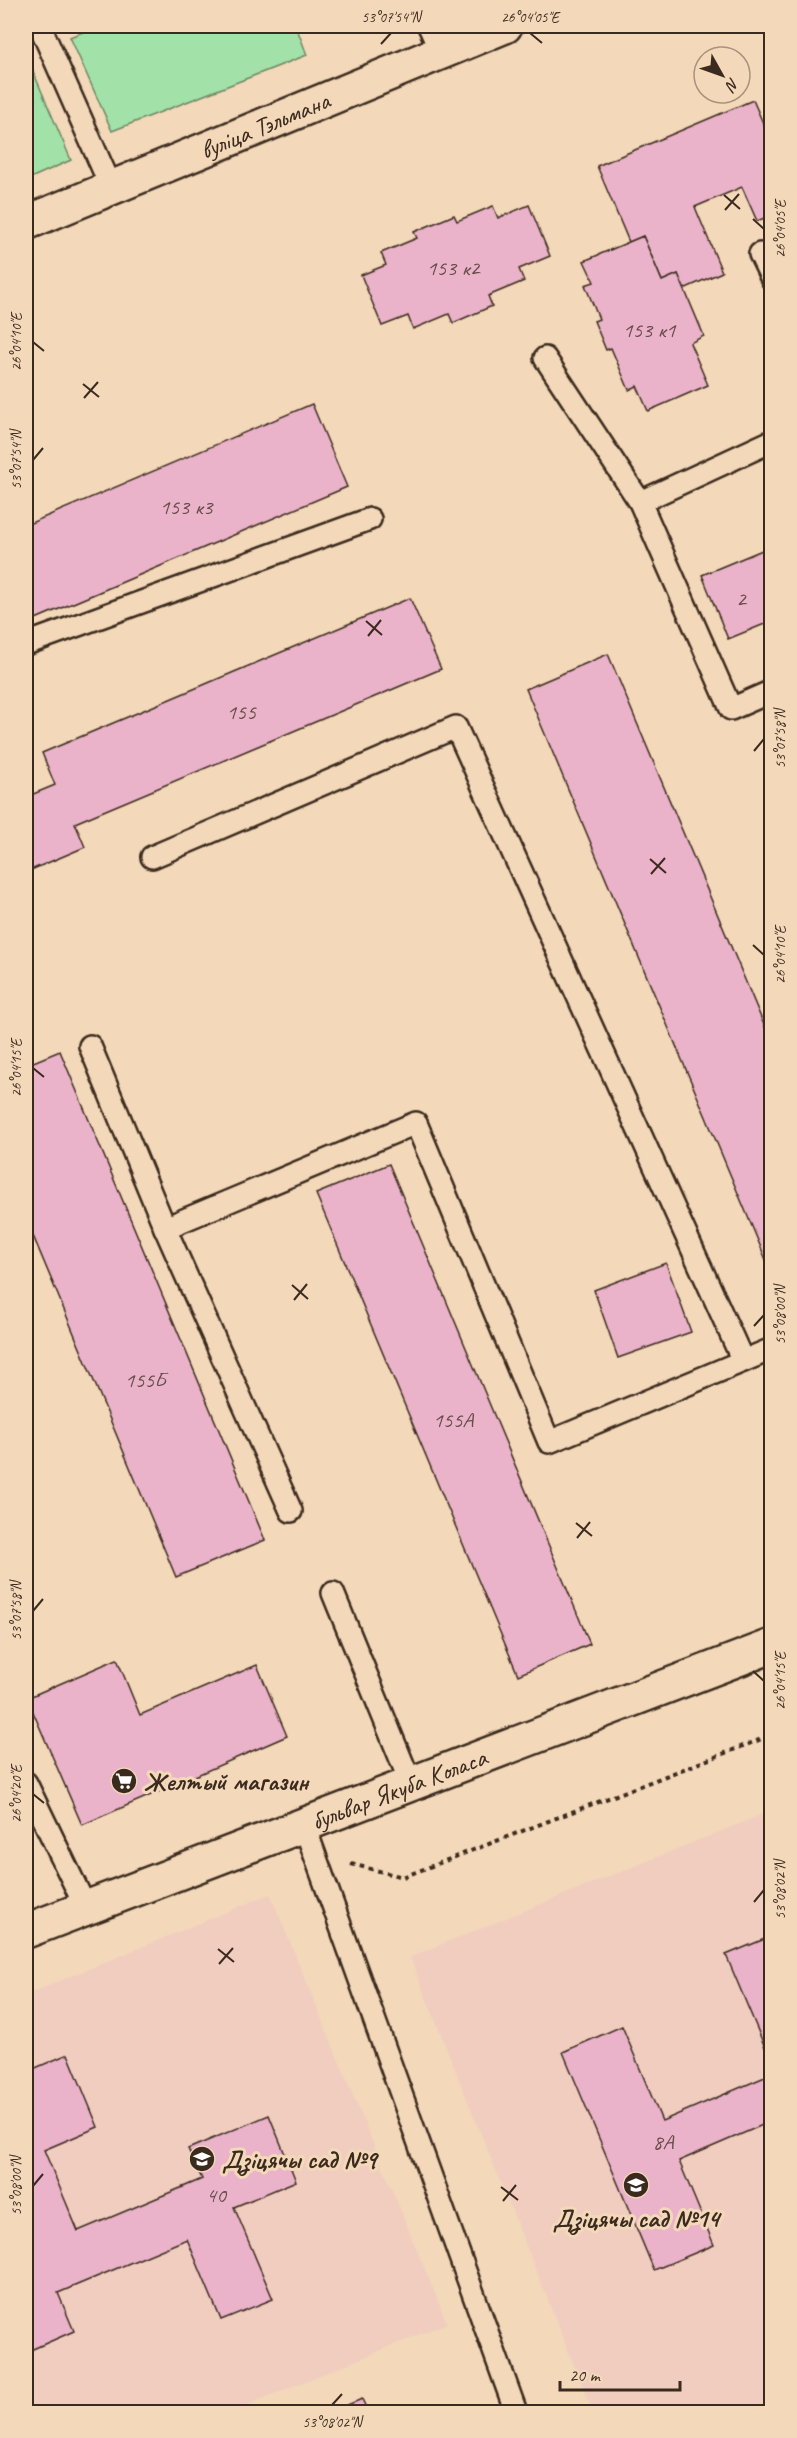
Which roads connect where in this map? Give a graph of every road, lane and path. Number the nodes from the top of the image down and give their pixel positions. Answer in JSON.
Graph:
{"nodes":[{"id":1,"x":40,"y":26,"type":"edge"},
{"id":2,"x":505,"y":26,"type":"edge"},
{"id":3,"x":435,"y":39,"type":"edge"},
{"id":4,"x":111,"y":187,"type":"junction"},
{"id":5,"x":26,"y":224,"type":"edge"},
{"id":6,"x":760,"y":254,"type":"dead end"},
{"id":7,"x":771,"y":279,"type":"edge"},
{"id":8,"x":545,"y":358,"type":"dead end"},
{"id":9,"x":771,"y":441,"type":"edge"},
{"id":10,"x":640,"y":501,"type":"junction"},
{"id":11,"x":370,"y":519,"type":"dead end"},
{"id":12,"x":26,"y":644,"type":"edge"},
{"id":13,"x":771,"y":691,"type":"edge"},
{"id":14,"x":152,"y":856,"type":"dead end"},
{"id":15,"x":90,"y":1046,"type":"dead end"},
{"id":16,"x":165,"y":1228,"type":"junction"},
{"id":17,"x":771,"y":1349,"type":"edge"},
{"id":18,"x":743,"y":1361,"type":"junction"},
{"id":19,"x":291,"y":1511,"type":"dead end"},
{"id":20,"x":333,"y":1593,"type":"dead end"},
{"id":21,"x":771,"y":1646,"type":"edge"},
{"id":22,"x":771,"y":1735,"type":"edge"},
{"id":23,"x":26,"y":1783,"type":"edge"},
{"id":24,"x":411,"y":1784,"type":"junction"},
{"id":25,"x":309,"y":1840,"type":"junction"},
{"id":26,"x":86,"y":1908,"type":"junction"},
{"id":27,"x":26,"y":1931,"type":"edge"},
{"id":28,"x":516,"y":2412,"type":"edge"}],
"edges":[{"from":1,"to":4,"type":"lane"},
{"from":2,"to":3,"type":"street","name":"вуліца Тэльмана"},
{"from":3,"to":4,"type":"street","name":"вуліца Тэльмана"},
{"from":4,"to":5,"type":"street","name":"вуліца Тэльмана"},
{"from":6,"to":7,"type":"lane"},
{"from":8,"to":10,"type":"lane"},
{"from":9,"to":10,"type":"lane"},
{"from":10,"to":13,"type":"lane"},
{"from":11,"to":12,"type":"lane"},
{"from":14,"to":18,"type":"lane"},
{"from":15,"to":16,"type":"lane"},
{"from":16,"to":18,"type":"lane"},
{"from":16,"to":19,"type":"lane"},
{"from":17,"to":18,"type":"lane"},
{"from":20,"to":24,"type":"lane"},
{"from":21,"to":24,"type":"street","name":"бульвар Якуба Коласа"},
{"from":22,"to":25,"type":"path"},
{"from":23,"to":26,"type":"lane"},
{"from":24,"to":25,"type":"street","name":"бульвар Якуба Коласа"},
{"from":25,"to":26,"type":"street","name":"бульвар Якуба Коласа"},
{"from":25,"to":28,"type":"lane"},
{"from":26,"to":27,"type":"street","name":"бульвар Якуба Коласа"}]}
